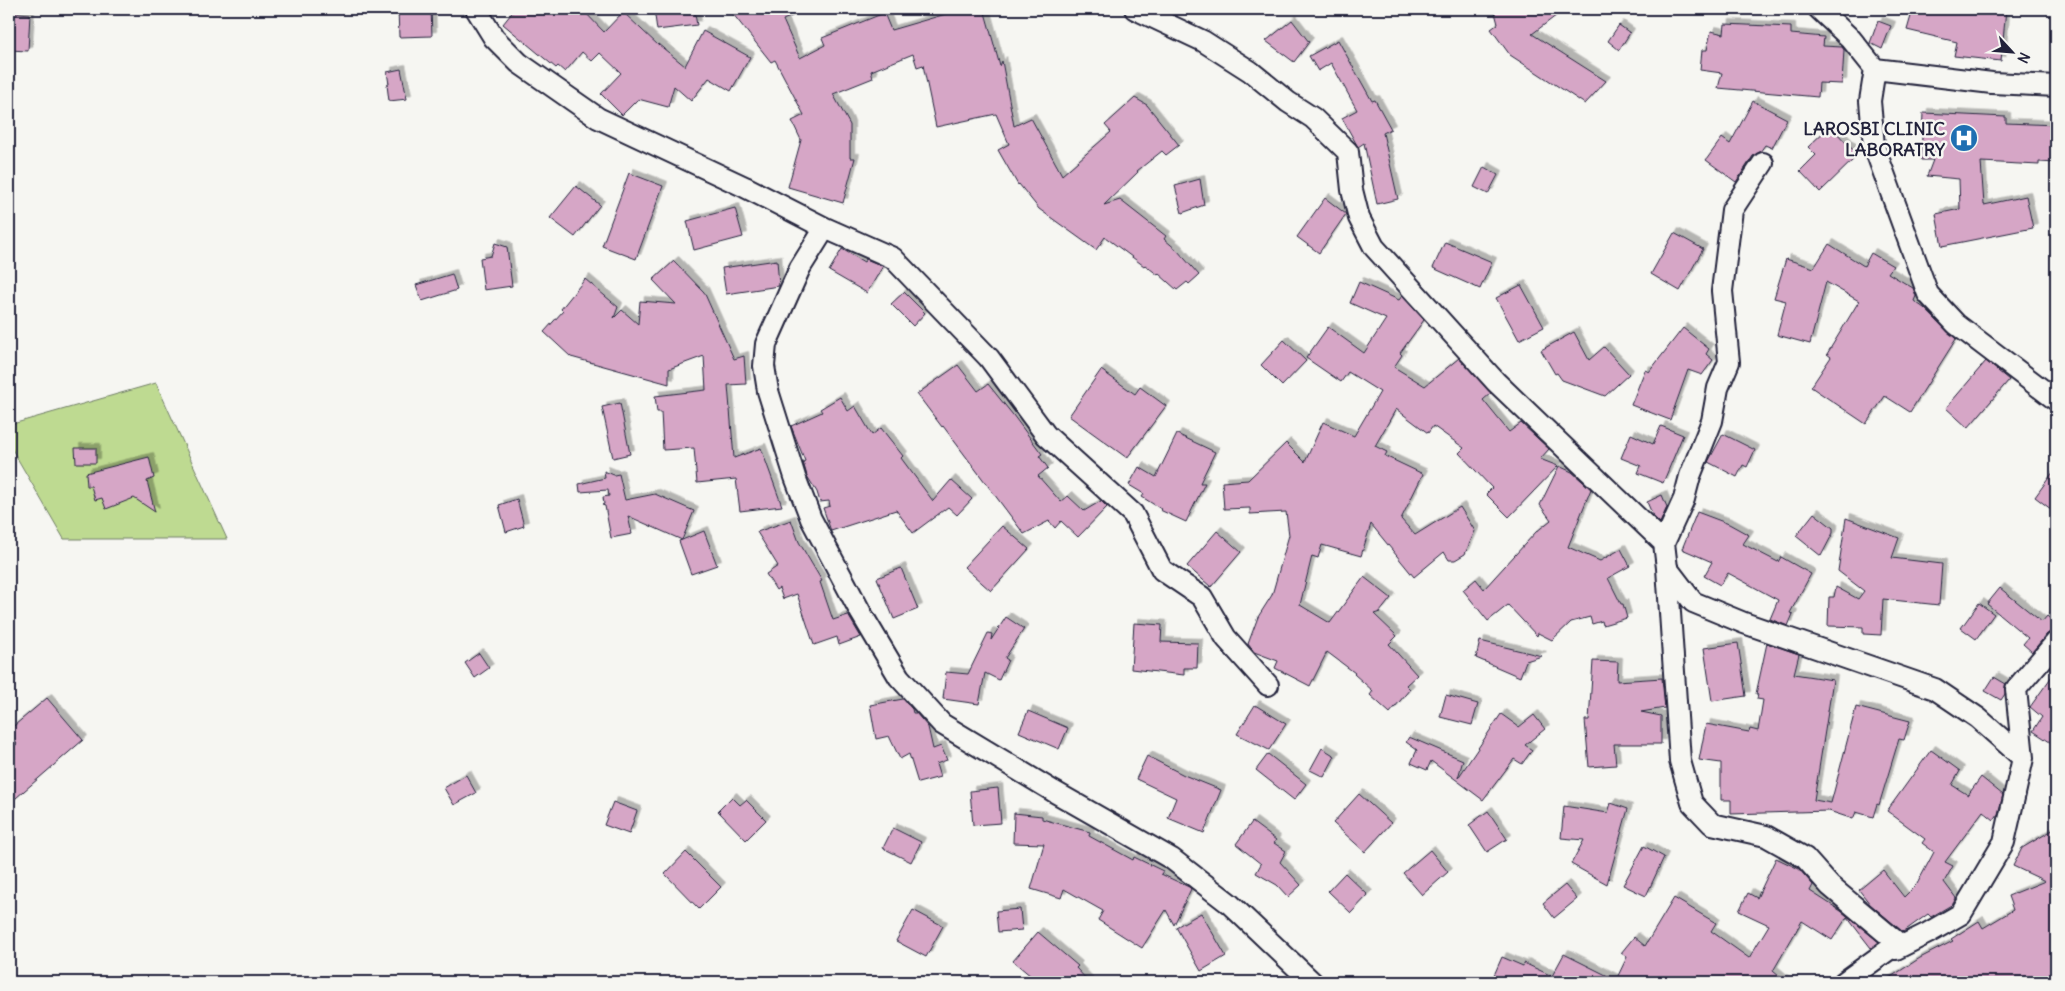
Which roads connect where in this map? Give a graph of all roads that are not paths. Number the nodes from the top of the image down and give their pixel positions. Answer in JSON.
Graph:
{"nodes":[{"id":1,"x":476,"y":9,"type":"edge"},
{"id":2,"x":1135,"y":9,"type":"edge"},
{"id":3,"x":1819,"y":9,"type":"edge"},
{"id":4,"x":1875,"y":69,"type":"junction"},
{"id":5,"x":2056,"y":86,"type":"edge"},
{"id":6,"x":1763,"y":163,"type":"dead end"},
{"id":7,"x":825,"y":228,"type":"junction"},
{"id":8,"x":2056,"y":400,"type":"edge"},
{"id":9,"x":1664,"y":543,"type":"junction"},
{"id":10,"x":1668,"y":568,"type":"junction"},
{"id":11,"x":2056,"y":642,"type":"edge"},
{"id":12,"x":1268,"y":686,"type":"dead end"},
{"id":13,"x":2023,"y":758,"type":"junction"},
{"id":14,"x":1898,"y":943,"type":"junction"},
{"id":15,"x":1312,"y":982,"type":"edge"},
{"id":16,"x":1844,"y":982,"type":"edge"}],
"edges":[{"from":1,"to":7,"type":"street"},
{"from":2,"to":9,"type":"street"},
{"from":3,"to":4,"type":"street"},
{"from":4,"to":5,"type":"street"},
{"from":4,"to":8,"type":"street"},
{"from":6,"to":9,"type":"street"},
{"from":7,"to":12,"type":"street"},
{"from":7,"to":15,"type":"street"},
{"from":9,"to":10,"type":"street"},
{"from":10,"to":13,"type":"street"},
{"from":10,"to":14,"type":"street"},
{"from":11,"to":13,"type":"street"},
{"from":13,"to":14,"type":"street"},
{"from":14,"to":16,"type":"street"}]}
